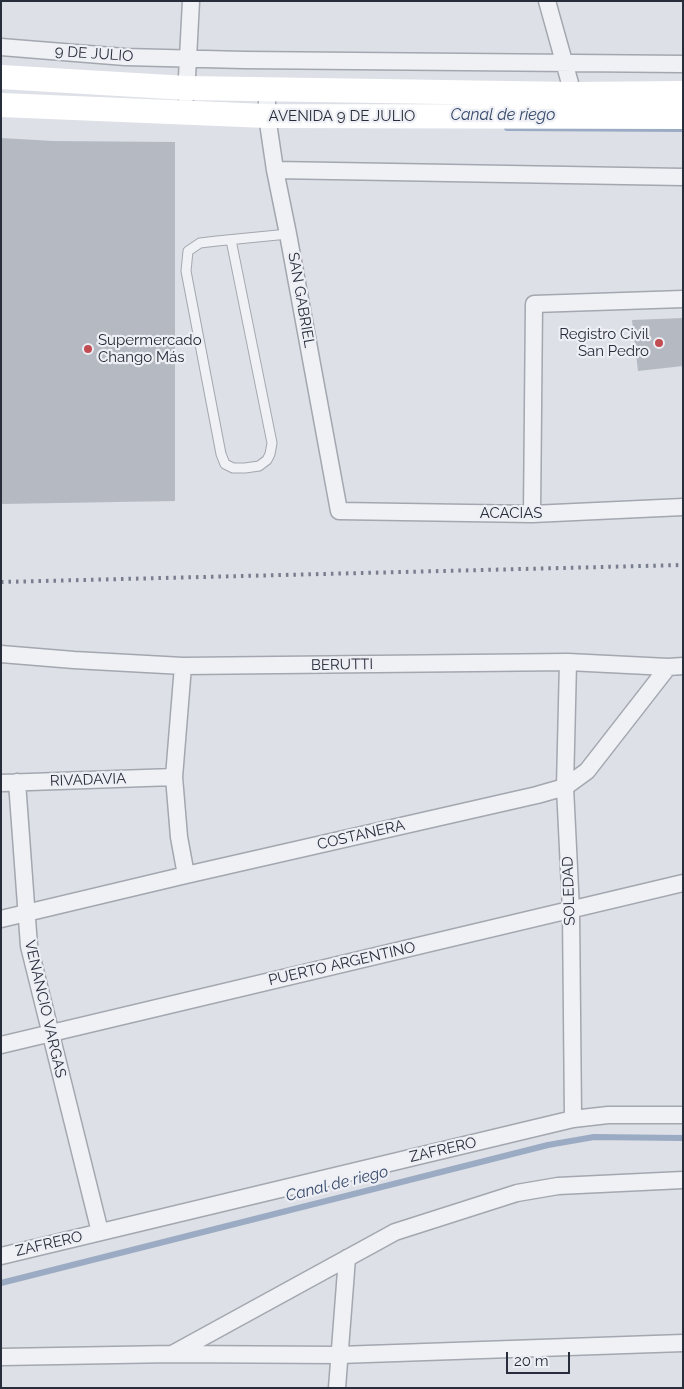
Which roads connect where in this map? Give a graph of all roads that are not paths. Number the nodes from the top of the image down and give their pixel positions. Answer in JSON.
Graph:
{"nodes":[{"id":1,"x":191,"y":1,"type":"edge"},
{"id":2,"x":547,"y":1,"type":"edge"},
{"id":3,"x":1,"y":47,"type":"edge"},
{"id":4,"x":188,"y":59,"type":"junction"},
{"id":5,"x":565,"y":63,"type":"junction"},
{"id":6,"x":683,"y":64,"type":"edge"},
{"id":7,"x":1,"y":78,"type":"edge"},
{"id":8,"x":186,"y":88,"type":"junction"},
{"id":9,"x":267,"y":89,"type":"junction"},
{"id":10,"x":683,"y":93,"type":"edge"},
{"id":11,"x":573,"y":94,"type":"junction"},
{"id":12,"x":1,"y":105,"type":"edge"},
{"id":13,"x":186,"y":112,"type":"junction"},
{"id":14,"x":267,"y":116,"type":"junction"},
{"id":15,"x":683,"y":118,"type":"edge"},
{"id":16,"x":275,"y":170,"type":"junction"},
{"id":17,"x":683,"y":177,"type":"edge"},
{"id":18,"x":288,"y":234,"type":"junction"},
{"id":19,"x":231,"y":240,"type":"junction"},
{"id":20,"x":683,"y":300,"type":"edge"},
{"id":21,"x":683,"y":507,"type":"edge"},
{"id":22,"x":340,"y":511,"type":"joint"},
{"id":23,"x":532,"y":514,"type":"junction"},
{"id":24,"x":1,"y":654,"type":"edge"},
{"id":25,"x":568,"y":662,"type":"junction"},
{"id":26,"x":183,"y":666,"type":"junction"},
{"id":27,"x":676,"y":666,"type":"edge"},
{"id":28,"x":174,"y":777,"type":"junction"},
{"id":29,"x":9,"y":782,"type":"edge"},
{"id":30,"x":565,"y":787,"type":"junction"},
{"id":31,"x":186,"y":874,"type":"junction"},
{"id":32,"x":683,"y":883,"type":"edge"},
{"id":33,"x":571,"y":910,"type":"junction"},
{"id":34,"x":26,"y":913,"type":"junction"},
{"id":35,"x":1,"y":919,"type":"edge"},
{"id":36,"x":50,"y":1034,"type":"junction"},
{"id":37,"x":1,"y":1045,"type":"edge"},
{"id":38,"x":683,"y":1115,"type":"edge"},
{"id":39,"x":573,"y":1119,"type":"junction"},
{"id":40,"x":683,"y":1180,"type":"edge"},
{"id":41,"x":100,"y":1232,"type":"junction"},
{"id":42,"x":1,"y":1256,"type":"edge"},
{"id":43,"x":347,"y":1258,"type":"junction"},
{"id":44,"x":683,"y":1343,"type":"edge"},
{"id":45,"x":172,"y":1354,"type":"junction"},
{"id":46,"x":339,"y":1355,"type":"junction"},
{"id":47,"x":1,"y":1357,"type":"edge"},
{"id":48,"x":337,"y":1388,"type":"edge"}],
"edges":[{"from":1,"to":4,"type":"street"},
{"from":2,"to":5,"type":"street"},
{"from":3,"to":4,"type":"street","name":"9 DE JULIO"},
{"from":4,"to":5,"type":"street","name":"9 DE JULIO"},
{"from":4,"to":8,"type":"street"},
{"from":5,"to":6,"type":"street","name":"9 DE JULIO"},
{"from":5,"to":11,"type":"street"},
{"from":7,"to":8,"type":"main road"},
{"from":8,"to":9,"type":"main road"},
{"from":8,"to":13,"type":"street"},
{"from":9,"to":11,"type":"main road"},
{"from":9,"to":14,"type":"street","name":"SAN GABRIEL"},
{"from":10,"to":11,"type":"main road"},
{"from":12,"to":13,"type":"main road","name":"AVENIDA 9 DE JULIO"},
{"from":13,"to":14,"type":"main road","name":"AVENIDA 9 DE JULIO"},
{"from":14,"to":15,"type":"main road","name":"AVENIDA 9 DE JULIO"},
{"from":14,"to":16,"type":"street","name":"SAN GABRIEL"},
{"from":16,"to":17,"type":"street"},
{"from":16,"to":18,"type":"street","name":"SAN GABRIEL"},
{"from":18,"to":19,"type":"lane"},
{"from":18,"to":22,"type":"street","name":"SAN GABRIEL"},
{"from":19,"to":19,"type":"lane"},
{"from":20,"to":23,"type":"street"},
{"from":21,"to":23,"type":"street","name":"ACACIAS"},
{"from":22,"to":23,"type":"street","name":"ACACIAS"},
{"from":24,"to":26,"type":"street","name":"BERUTTI"},
{"from":25,"to":26,"type":"street","name":"BERUTTI"},
{"from":25,"to":27,"type":"street","name":"BERUTTI"},
{"from":25,"to":30,"type":"street","name":"SOLEDAD"},
{"from":26,"to":28,"type":"street"},
{"from":27,"to":30,"type":"street","name":"COSTANERA"},
{"from":28,"to":29,"type":"street","name":"RIVADAVIA"},
{"from":28,"to":31,"type":"street"},
{"from":29,"to":34,"type":"street","name":"VENANCIO VARGAS"},
{"from":30,"to":31,"type":"street","name":"COSTANERA"},
{"from":30,"to":33,"type":"street","name":"SOLEDAD"},
{"from":31,"to":34,"type":"street","name":"COSTANERA"},
{"from":32,"to":33,"type":"street","name":"PUERTO ARGENTINO"},
{"from":33,"to":36,"type":"street","name":"PUERTO ARGENTINO"},
{"from":33,"to":39,"type":"street","name":"SOLEDAD"},
{"from":34,"to":35,"type":"street","name":"COSTANERA"},
{"from":34,"to":36,"type":"street","name":"VENANCIO VARGAS"},
{"from":36,"to":37,"type":"street","name":"PUERTO ARGENTINO"},
{"from":36,"to":41,"type":"street","name":"VENANCIO VARGAS"},
{"from":38,"to":39,"type":"street","name":"ZAFRERO"},
{"from":39,"to":41,"type":"street","name":"ZAFRERO"},
{"from":40,"to":43,"type":"street"},
{"from":41,"to":42,"type":"street","name":"ZAFRERO"},
{"from":43,"to":45,"type":"street"},
{"from":43,"to":46,"type":"street"},
{"from":44,"to":46,"type":"street"},
{"from":45,"to":46,"type":"street"},
{"from":45,"to":47,"type":"street"},
{"from":46,"to":48,"type":"street"}]}
